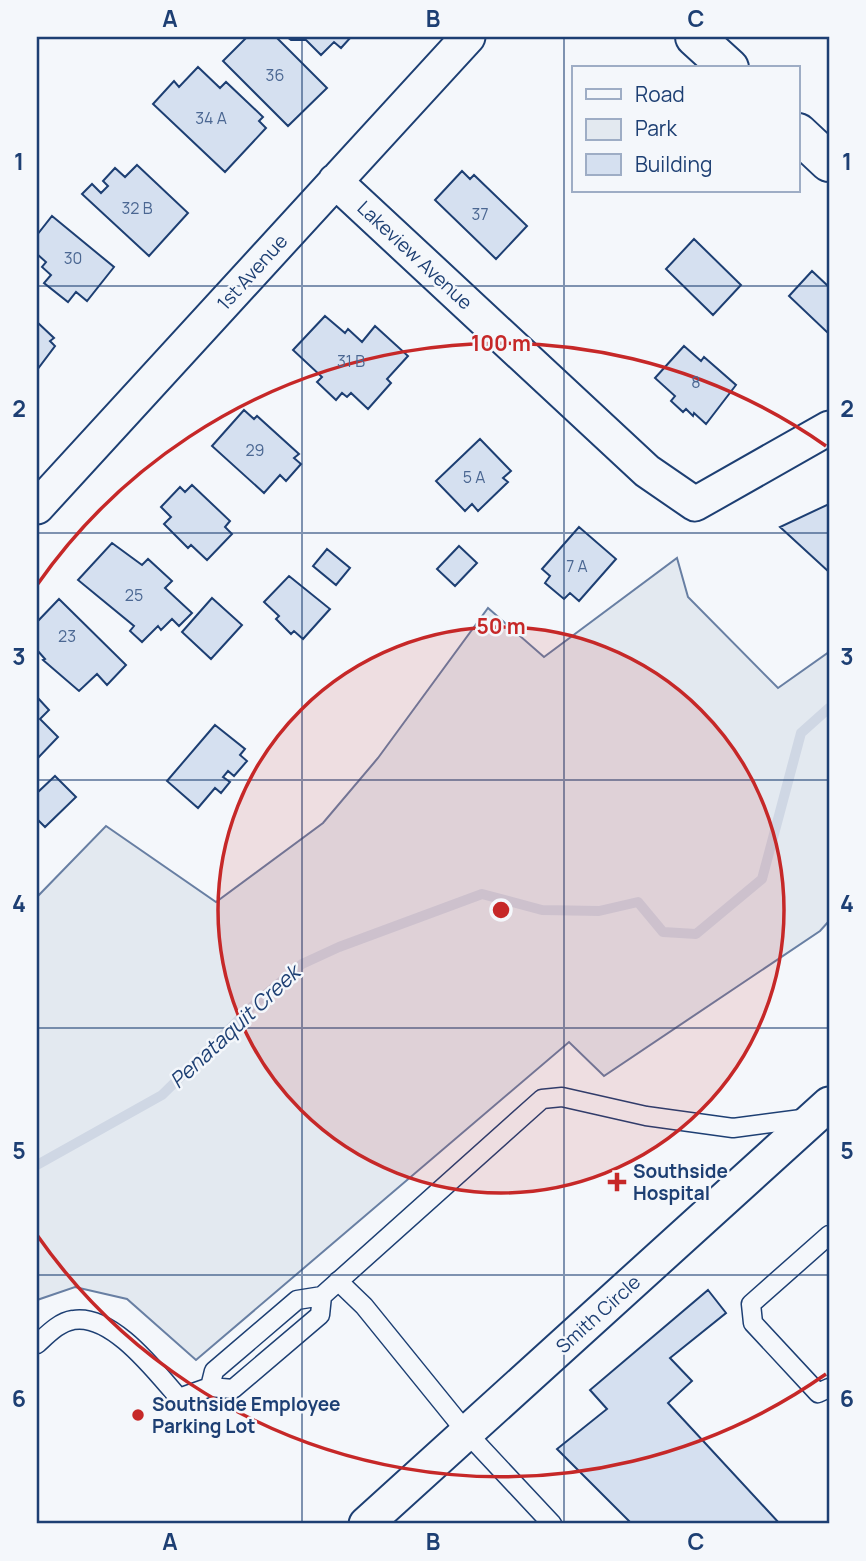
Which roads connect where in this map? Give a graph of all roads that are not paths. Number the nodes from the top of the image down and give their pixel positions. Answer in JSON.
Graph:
{"nodes":[{"id":1,"x":468,"y":37,"type":"edge"},
{"id":2,"x":695,"y":37,"type":"edge"},
{"id":3,"x":727,"y":66,"type":"edge"},
{"id":4,"x":800,"y":135,"type":"edge"},
{"id":5,"x":829,"y":162,"type":"edge"},
{"id":6,"x":335,"y":181,"type":"junction"},
{"id":7,"x":829,"y":428,"type":"edge"},
{"id":8,"x":37,"y":508,"type":"edge"},
{"id":9,"x":822,"y":1111,"type":"edge"},
{"id":10,"x":829,"y":1235,"type":"edge"},
{"id":11,"x":338,"y":1281,"type":"junction"},
{"id":12,"x":321,"y":1296,"type":"junction"},
{"id":13,"x":37,"y":1344,"type":"edge"},
{"id":14,"x":210,"y":1387,"type":"junction"},
{"id":15,"x":829,"y":1388,"type":"edge"},
{"id":16,"x":467,"y":1433,"type":"junction"},
{"id":17,"x":366,"y":1524,"type":"edge"},
{"id":18,"x":552,"y":1524,"type":"edge"}],
"edges":[{"from":1,"to":6,"type":"street","name":"1st Avenue"},
{"from":2,"to":3,"type":"main road"},
{"from":4,"to":5,"type":"main road"},
{"from":6,"to":7,"type":"street","name":"Lakeview Avenue"},
{"from":6,"to":8,"type":"street","name":"1st Avenue"},
{"from":9,"to":11,"type":"lane"},
{"from":9,"to":16,"type":"street","name":"Smith Circle"},
{"from":10,"to":15,"type":"lane"},
{"from":11,"to":12,"type":"lane"},
{"from":11,"to":16,"type":"lane"},
{"from":12,"to":14,"type":"lane"},
{"from":12,"to":14,"type":"lane"},
{"from":13,"to":14,"type":"lane"},
{"from":16,"to":17,"type":"street","name":"Smith Circle"},
{"from":16,"to":18,"type":"lane"}]}
